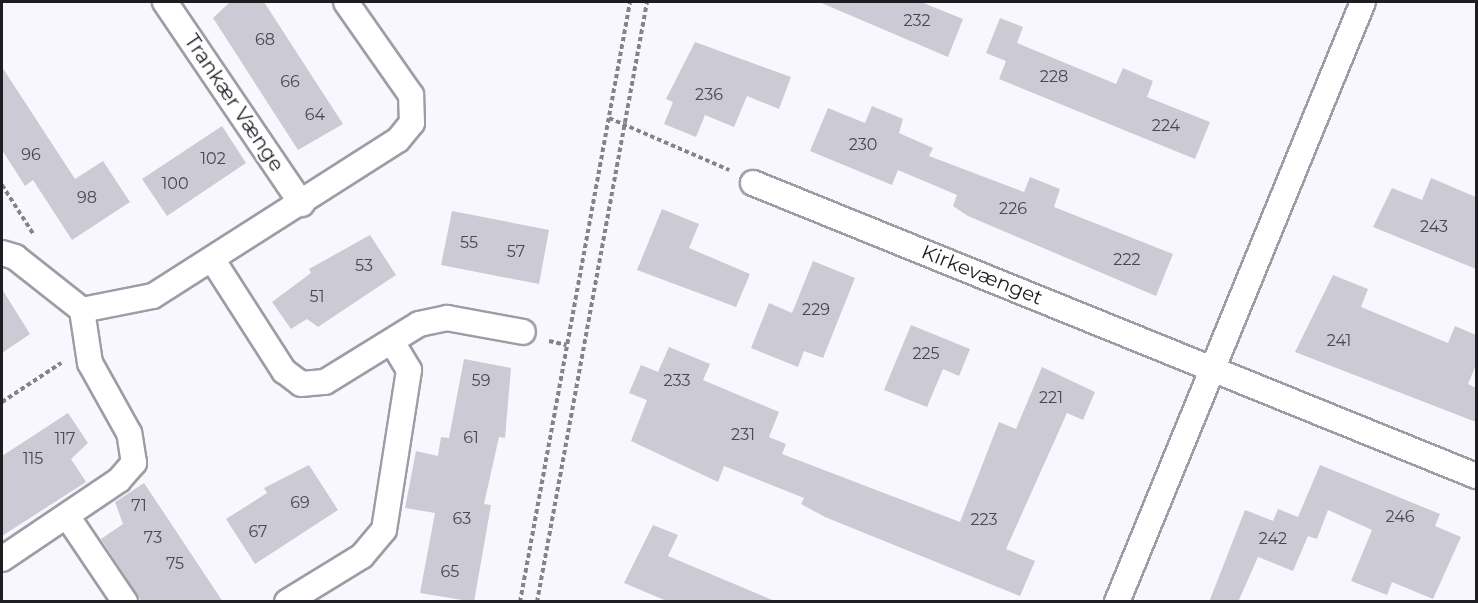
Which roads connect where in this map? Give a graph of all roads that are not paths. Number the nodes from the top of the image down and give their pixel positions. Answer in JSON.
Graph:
{"nodes":[{"id":1,"x":165,"y":2,"type":"edge"},
{"id":2,"x":346,"y":2,"type":"edge"},
{"id":3,"x":1363,"y":2,"type":"edge"},
{"id":4,"x":753,"y":183,"type":"road end"},
{"id":5,"x":302,"y":204,"type":"junction"},
{"id":6,"x":2,"y":253,"type":"edge"},
{"id":7,"x":214,"y":262,"type":"junction"},
{"id":8,"x":82,"y":310,"type":"junction"},
{"id":9,"x":523,"y":333,"type":"dead end"},
{"id":10,"x":392,"y":342,"type":"junction"},
{"id":11,"x":1211,"y":367,"type":"junction"},
{"id":12,"x":1476,"y":476,"type":"edge"},
{"id":13,"x":67,"y":516,"type":"junction"},
{"id":14,"x":2,"y":559,"type":"edge"},
{"id":15,"x":125,"y":602,"type":"edge"},
{"id":16,"x":287,"y":602,"type":"edge"},
{"id":17,"x":1117,"y":602,"type":"edge"}],
"edges":[{"from":1,"to":5,"type":"street","name":"Trankær Vænge"},
{"from":2,"to":5,"type":"street"},
{"from":3,"to":11,"type":"street"},
{"from":4,"to":11,"type":"street","name":"Kirkevænget"},
{"from":5,"to":7,"type":"street"},
{"from":6,"to":8,"type":"street"},
{"from":7,"to":8,"type":"street"},
{"from":7,"to":10,"type":"street"},
{"from":8,"to":13,"type":"street"},
{"from":9,"to":10,"type":"street"},
{"from":10,"to":16,"type":"street"},
{"from":11,"to":12,"type":"street","name":"Kirkevænget"},
{"from":11,"to":17,"type":"street"},
{"from":13,"to":14,"type":"street"},
{"from":13,"to":15,"type":"street"}]}
